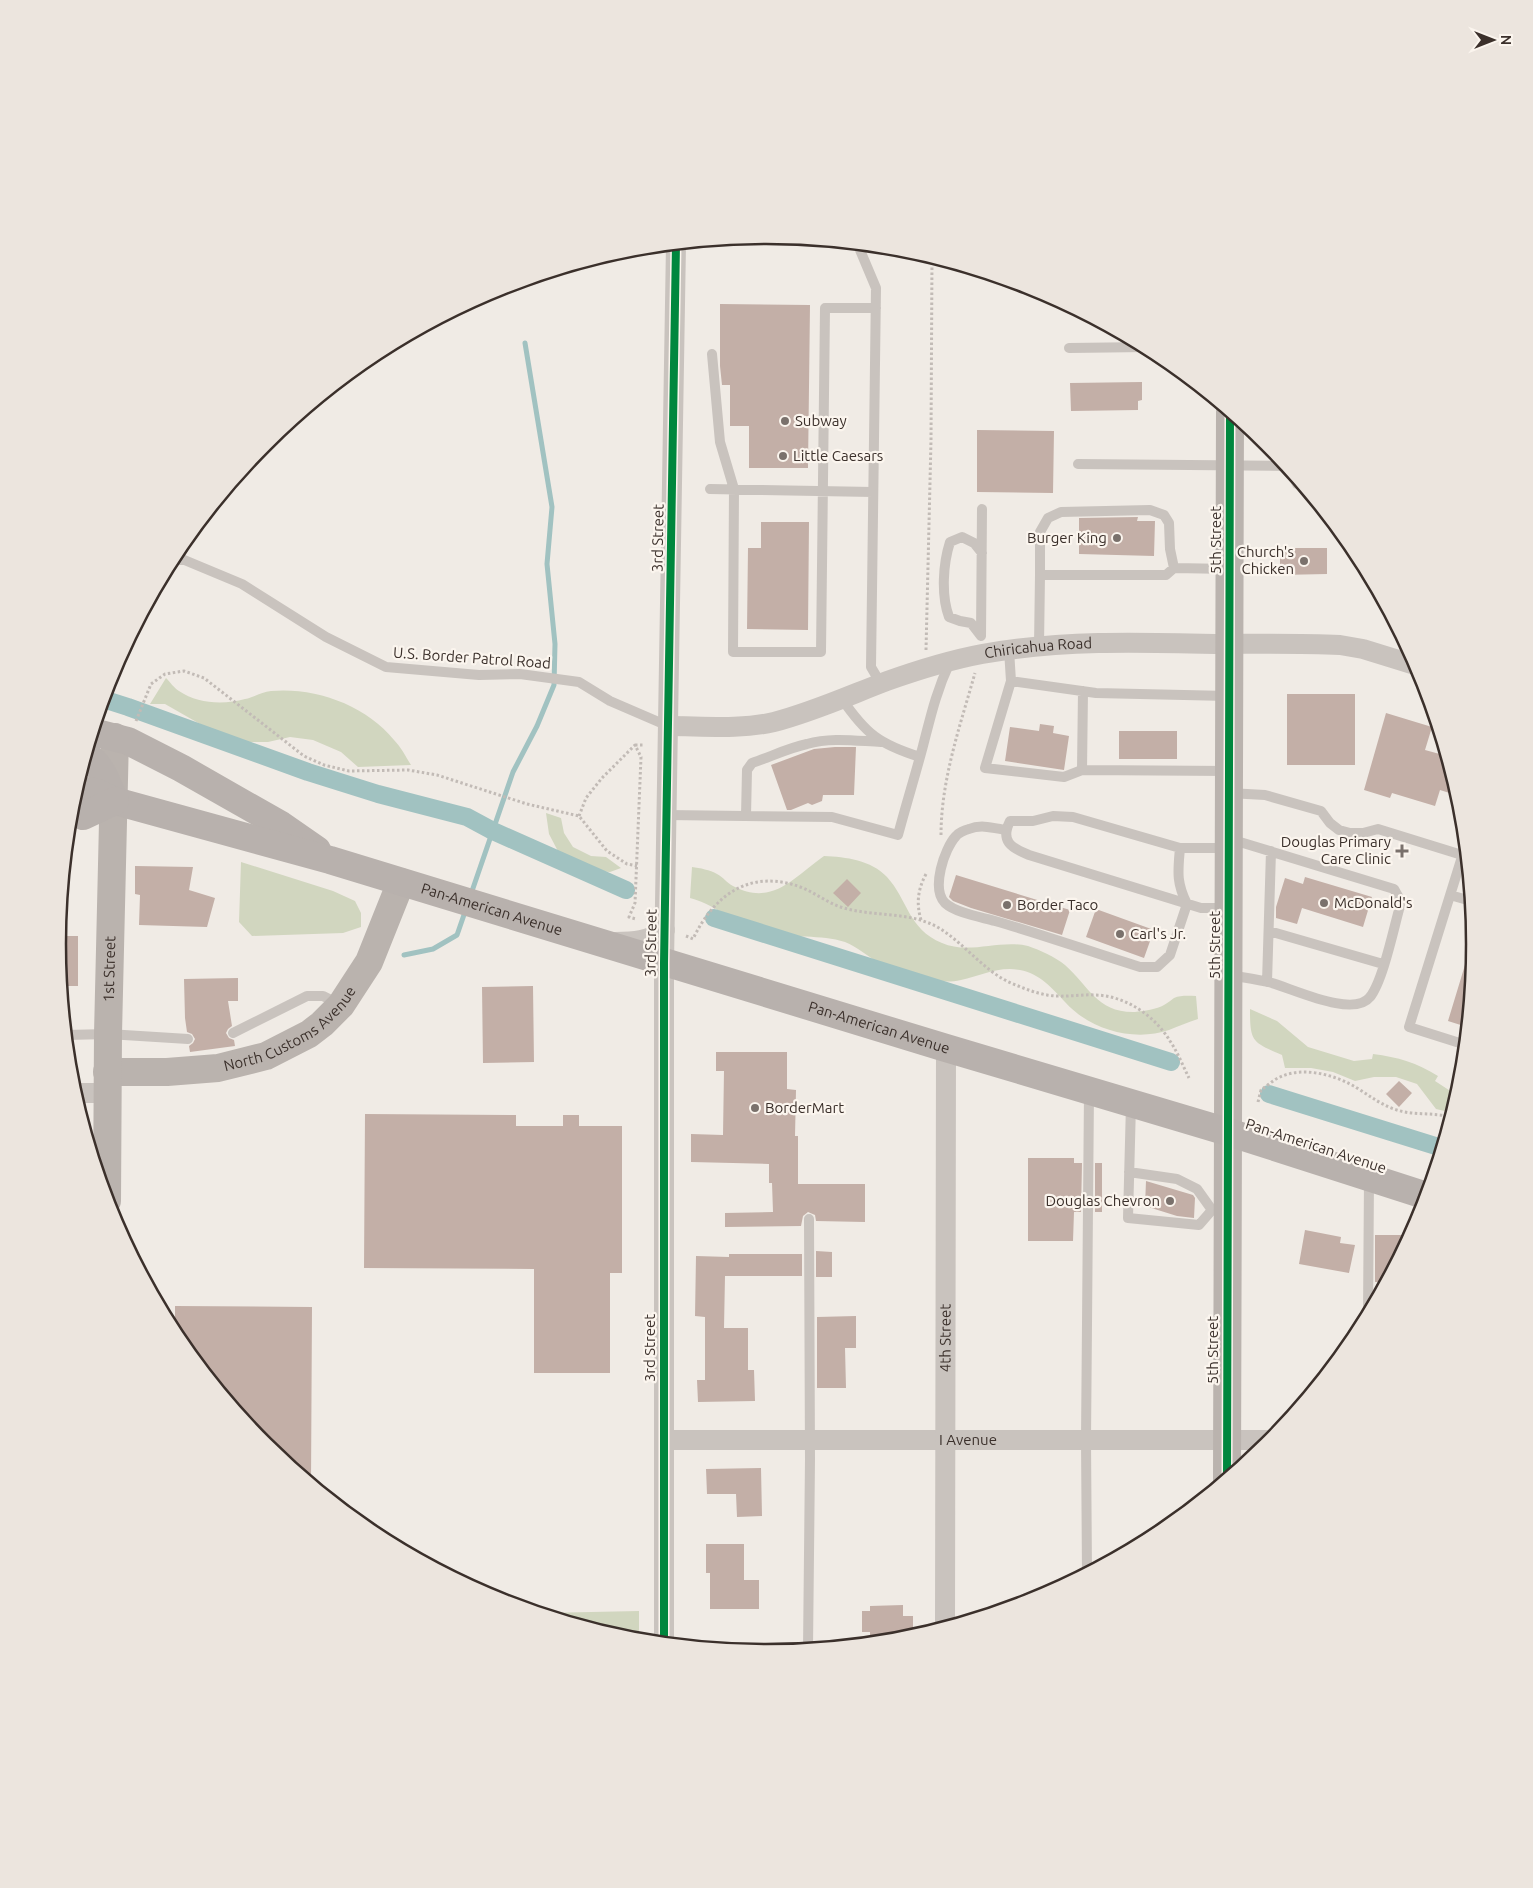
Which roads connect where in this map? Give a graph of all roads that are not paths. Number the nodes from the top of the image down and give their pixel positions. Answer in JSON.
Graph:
{"nodes":[{"id":1,"x":676,"y":250,"type":"edge"},
{"id":2,"x":860,"y":250,"type":"edge"},
{"id":3,"x":876,"y":308,"type":"junction"},
{"id":4,"x":1132,"y":347,"type":"edge"},
{"id":5,"x":1069,"y":348,"type":"dead end"},
{"id":6,"x":712,"y":354,"type":"dead end"},
{"id":7,"x":1230,"y":420,"type":"edge"},
{"id":8,"x":1078,"y":464,"type":"dead end"},
{"id":9,"x":1230,"y":464,"type":"junction"},
{"id":10,"x":1278,"y":466,"type":"edge"},
{"id":11,"x":710,"y":489,"type":"dead end"},
{"id":12,"x":734,"y":489,"type":"junction"},
{"id":13,"x":823,"y":491,"type":"junction"},
{"id":14,"x":874,"y":492,"type":"junction"},
{"id":15,"x":982,"y":510,"type":"dead end"},
{"id":16,"x":982,"y":553,"type":"junction"},
{"id":17,"x":181,"y":559,"type":"edge"},
{"id":18,"x":1174,"y":568,"type":"junction"},
{"id":19,"x":1230,"y":570,"type":"junction"},
{"id":20,"x":1040,"y":575,"type":"junction"},
{"id":21,"x":1230,"y":644,"type":"junction"},
{"id":22,"x":1039,"y":646,"type":"junction"},
{"id":23,"x":1009,"y":650,"type":"junction"},
{"id":24,"x":979,"y":653,"type":"junction"},
{"id":25,"x":950,"y":662,"type":"junction"},
{"id":26,"x":1407,"y":663,"type":"edge"},
{"id":27,"x":1011,"y":681,"type":"junction"},
{"id":28,"x":881,"y":684,"type":"junction"},
{"id":29,"x":1083,"y":691,"type":"junction"},
{"id":30,"x":1229,"y":696,"type":"junction"},
{"id":31,"x":842,"y":699,"type":"junction"},
{"id":32,"x":668,"y":726,"type":"junction"},
{"id":33,"x":114,"y":731,"type":"edge"},
{"id":34,"x":881,"y":742,"type":"junction"},
{"id":35,"x":920,"y":756,"type":"junction"},
{"id":36,"x":91,"y":759,"type":"edge"},
{"id":37,"x":1082,"y":770,"type":"junction"},
{"id":38,"x":1229,"y":782,"type":"junction"},
{"id":39,"x":115,"y":801,"type":"junction"},
{"id":40,"x":84,"y":804,"type":"dead end"},
{"id":41,"x":666,"y":815,"type":"junction"},
{"id":42,"x":746,"y":816,"type":"junction"},
{"id":43,"x":1006,"y":830,"type":"junction"},
{"id":44,"x":1229,"y":843,"type":"junction"},
{"id":45,"x":1180,"y":848,"type":"junction"},
{"id":46,"x":1271,"y":852,"type":"junction"},
{"id":47,"x":1462,"y":855,"type":"edge"},
{"id":48,"x":1461,"y":857,"type":"edge"},
{"id":49,"x":330,"y":860,"type":"junction"},
{"id":50,"x":401,"y":882,"type":"junction"},
{"id":51,"x":1450,"y":895,"type":"junction"},
{"id":52,"x":1465,"y":899,"type":"edge"},
{"id":53,"x":1187,"y":904,"type":"junction"},
{"id":54,"x":1229,"y":908,"type":"junction"},
{"id":55,"x":665,"y":930,"type":"junction"},
{"id":56,"x":1268,"y":930,"type":"junction"},
{"id":57,"x":596,"y":942,"type":"junction"},
{"id":58,"x":664,"y":963,"type":"junction"},
{"id":59,"x":1383,"y":964,"type":"junction"},
{"id":60,"x":1228,"y":975,"type":"junction"},
{"id":61,"x":1267,"y":982,"type":"junction"},
{"id":62,"x":341,"y":1005,"type":"junction"},
{"id":63,"x":233,"y":1033,"type":"dead end"},
{"id":64,"x":108,"y":1034,"type":"junction"},
{"id":65,"x":72,"y":1035,"type":"edge"},
{"id":66,"x":188,"y":1039,"type":"dead end"},
{"id":67,"x":1460,"y":1043,"type":"edge"},
{"id":68,"x":946,"y":1048,"type":"junction"},
{"id":69,"x":107,"y":1082,"type":"junction"},
{"id":70,"x":82,"y":1090,"type":"edge"},
{"id":71,"x":1089,"y":1091,"type":"junction"},
{"id":72,"x":1131,"y":1104,"type":"junction"},
{"id":73,"x":1228,"y":1132,"type":"junction"},
{"id":74,"x":1129,"y":1172,"type":"junction"},
{"id":75,"x":1369,"y":1178,"type":"junction"},
{"id":76,"x":107,"y":1179,"type":"edge"},
{"id":77,"x":1420,"y":1194,"type":"edge"},
{"id":78,"x":1220,"y":1211,"type":"junction"},
{"id":79,"x":808,"y":1219,"type":"dead end"},
{"id":80,"x":1368,"y":1302,"type":"edge"},
{"id":81,"x":664,"y":1440,"type":"junction"},
{"id":82,"x":810,"y":1440,"type":"junction"},
{"id":83,"x":946,"y":1440,"type":"junction"},
{"id":84,"x":1086,"y":1440,"type":"junction"},
{"id":85,"x":1227,"y":1440,"type":"junction"},
{"id":86,"x":1261,"y":1440,"type":"edge"},
{"id":87,"x":1227,"y":1471,"type":"edge"},
{"id":88,"x":1087,"y":1566,"type":"edge"},
{"id":89,"x":945,"y":1621,"type":"edge"},
{"id":90,"x":664,"y":1636,"type":"edge"},
{"id":91,"x":808,"y":1643,"type":"edge"}],
"edges":[{"from":1,"to":32,"type":"street","name":"3rd Street"},
{"from":2,"to":3,"type":"lane"},
{"from":3,"to":13,"type":"lane"},
{"from":3,"to":14,"type":"lane"},
{"from":4,"to":5,"type":"lane"},
{"from":6,"to":12,"type":"lane"},
{"from":7,"to":9,"type":"street","name":"5th Street"},
{"from":8,"to":9,"type":"lane"},
{"from":9,"to":10,"type":"lane"},
{"from":9,"to":19,"type":"street","name":"5th Street"},
{"from":11,"to":12,"type":"lane"},
{"from":12,"to":13,"type":"lane"},
{"from":12,"to":13,"type":"lane"},
{"from":13,"to":14,"type":"lane"},
{"from":14,"to":28,"type":"lane"},
{"from":15,"to":16,"type":"lane"},
{"from":16,"to":24,"type":"lane"},
{"from":16,"to":24,"type":"lane"},
{"from":17,"to":32,"type":"lane","name":"U.S. Border Patrol Road"},
{"from":18,"to":19,"type":"lane"},
{"from":18,"to":20,"type":"lane"},
{"from":18,"to":20,"type":"lane"},
{"from":19,"to":21,"type":"street","name":"5th Street"},
{"from":20,"to":22,"type":"lane"},
{"from":21,"to":22,"type":"street","name":"Chiricahua Road"},
{"from":21,"to":26,"type":"street","name":"Chiricahua Road"},
{"from":21,"to":30,"type":"street","name":"5th Street"},
{"from":22,"to":23,"type":"street","name":"Chiricahua Road"},
{"from":23,"to":24,"type":"street","name":"Chiricahua Road"},
{"from":23,"to":27,"type":"lane"},
{"from":24,"to":25,"type":"street","name":"Chiricahua Road"},
{"from":25,"to":28,"type":"street","name":"Chiricahua Road"},
{"from":25,"to":35,"type":"lane"},
{"from":27,"to":29,"type":"lane"},
{"from":27,"to":37,"type":"lane"},
{"from":28,"to":31,"type":"street","name":"Chiricahua Road"},
{"from":29,"to":30,"type":"lane"},
{"from":29,"to":37,"type":"lane"},
{"from":30,"to":38,"type":"street","name":"5th Street"},
{"from":31,"to":32,"type":"street","name":"Chiricahua Road"},
{"from":31,"to":34,"type":"lane"},
{"from":32,"to":41,"type":"street","name":"3rd Street"},
{"from":33,"to":39,"type":"street","name":"1st Street"},
{"from":33,"to":49,"type":"main road","name":"Pan-American Avenue"},
{"from":34,"to":35,"type":"lane"},
{"from":34,"to":42,"type":"lane"},
{"from":35,"to":42,"type":"lane"},
{"from":36,"to":39,"type":"main road"},
{"from":37,"to":38,"type":"lane"},
{"from":38,"to":44,"type":"street","name":"5th Street"},
{"from":38,"to":47,"type":"lane"},
{"from":39,"to":40,"type":"main road","name":"Pan-American Avenue"},
{"from":39,"to":49,"type":"main road","name":"Pan-American Avenue"},
{"from":39,"to":64,"type":"street","name":"1st Street"},
{"from":41,"to":42,"type":"lane"},
{"from":41,"to":55,"type":"street","name":"3rd Street"},
{"from":43,"to":45,"type":"lane"},
{"from":43,"to":53,"type":"lane"},
{"from":43,"to":53,"type":"lane"},
{"from":44,"to":45,"type":"lane"},
{"from":44,"to":46,"type":"lane"},
{"from":44,"to":54,"type":"street","name":"5th Street"},
{"from":45,"to":53,"type":"lane"},
{"from":46,"to":56,"type":"lane"},
{"from":46,"to":59,"type":"lane"},
{"from":48,"to":51,"type":"lane"},
{"from":49,"to":50,"type":"main road","name":"Pan-American Avenue"},
{"from":50,"to":57,"type":"main road","name":"Pan-American Avenue"},
{"from":50,"to":62,"type":"street","name":"North Customs Avenue"},
{"from":51,"to":52,"type":"lane"},
{"from":51,"to":67,"type":"lane"},
{"from":53,"to":54,"type":"lane"},
{"from":54,"to":60,"type":"street","name":"5th Street"},
{"from":55,"to":57,"type":"street","name":"3rd Street"},
{"from":55,"to":58,"type":"street","name":"3rd Street"},
{"from":56,"to":59,"type":"lane"},
{"from":56,"to":61,"type":"lane"},
{"from":57,"to":58,"type":"main road","name":"Pan-American Avenue"},
{"from":58,"to":68,"type":"main road","name":"Pan-American Avenue"},
{"from":58,"to":81,"type":"street","name":"3rd Street"},
{"from":59,"to":61,"type":"lane"},
{"from":60,"to":61,"type":"lane"},
{"from":60,"to":73,"type":"street","name":"5th Street"},
{"from":62,"to":63,"type":"lane"},
{"from":62,"to":69,"type":"street","name":"North Customs Avenue"},
{"from":64,"to":65,"type":"lane"},
{"from":64,"to":66,"type":"lane"},
{"from":64,"to":69,"type":"street","name":"1st Street"},
{"from":68,"to":71,"type":"main road","name":"Pan-American Avenue"},
{"from":68,"to":83,"type":"street","name":"4th Street"},
{"from":69,"to":70,"type":"street"},
{"from":69,"to":76,"type":"street","name":"1st Street"},
{"from":71,"to":72,"type":"main road","name":"Pan-American Avenue"},
{"from":71,"to":84,"type":"lane"},
{"from":72,"to":73,"type":"main road","name":"Pan-American Avenue"},
{"from":72,"to":74,"type":"lane"},
{"from":73,"to":75,"type":"main road","name":"Pan-American Avenue"},
{"from":73,"to":78,"type":"street","name":"5th Street"},
{"from":74,"to":78,"type":"lane"},
{"from":74,"to":78,"type":"lane"},
{"from":75,"to":77,"type":"main road","name":"Pan-American Avenue"},
{"from":75,"to":80,"type":"lane"},
{"from":78,"to":85,"type":"street","name":"5th Street"},
{"from":79,"to":82,"type":"lane"},
{"from":81,"to":82,"type":"street","name":"I Avenue"},
{"from":81,"to":90,"type":"street","name":"3rd Street"},
{"from":82,"to":83,"type":"street","name":"I Avenue"},
{"from":82,"to":91,"type":"lane"},
{"from":83,"to":84,"type":"street","name":"I Avenue"},
{"from":83,"to":89,"type":"street","name":"4th Street"},
{"from":84,"to":85,"type":"street","name":"I Avenue"},
{"from":84,"to":88,"type":"lane"},
{"from":85,"to":86,"type":"street","name":"I Avenue"},
{"from":85,"to":87,"type":"street","name":"5th Street"}]}
